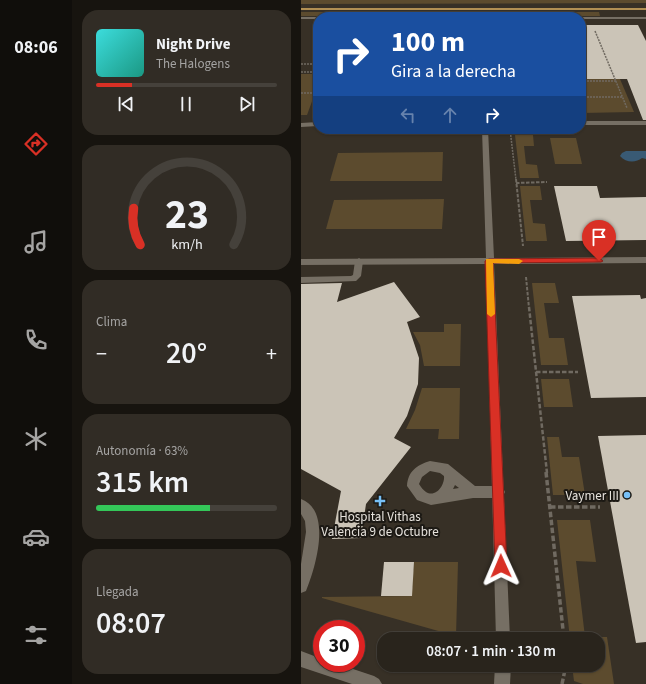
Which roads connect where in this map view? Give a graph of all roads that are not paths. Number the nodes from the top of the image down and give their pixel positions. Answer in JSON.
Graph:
{"nodes":[{"id":1,"x":301,"y":9,"type":"edge"},
{"id":2,"x":646,"y":9,"type":"edge"},
{"id":3,"x":301,"y":18,"type":"edge"},
{"id":4,"x":313,"y":18,"type":"edge"},
{"id":5,"x":586,"y":18,"type":"edge"},
{"id":6,"x":646,"y":18,"type":"edge"},
{"id":7,"x":586,"y":123,"type":"edge"},
{"id":8,"x":646,"y":123,"type":"edge"},
{"id":9,"x":313,"y":124,"type":"edge"},
{"id":10,"x":301,"y":125,"type":"edge"},
{"id":11,"x":485,"y":134,"type":"edge"},
{"id":12,"x":646,"y":260,"type":"edge"},
{"id":13,"x":489,"y":261,"type":"junction"},
{"id":14,"x":301,"y":262,"type":"edge"},
{"id":15,"x":359,"y":262,"type":"junction"},
{"id":16,"x":301,"y":280,"type":"edge"},
{"id":17,"x":446,"y":471,"type":"junction"},
{"id":18,"x":473,"y":492,"type":"junction"},
{"id":19,"x":499,"y":492,"type":"junction"},
{"id":20,"x":438,"y":498,"type":"junction"},
{"id":21,"x":301,"y":505,"type":"edge"},
{"id":22,"x":301,"y":586,"type":"edge"},
{"id":23,"x":503,"y":632,"type":"edge"},
{"id":24,"x":301,"y":659,"type":"edge"},
{"id":25,"x":503,"y":672,"type":"edge"},
{"id":26,"x":374,"y":684,"type":"edge"},
{"id":27,"x":502,"y":684,"type":"edge"}],
"edges":[{"from":1,"to":2,"type":"main road"},
{"from":3,"to":4,"type":"street"},
{"from":5,"to":6,"type":"street"},
{"from":7,"to":8,"type":"street"},
{"from":9,"to":10,"type":"street"},
{"from":11,"to":13,"type":"street"},
{"from":12,"to":13,"type":"street"},
{"from":13,"to":15,"type":"street"},
{"from":13,"to":19,"type":"street"},
{"from":14,"to":15,"type":"street"},
{"from":15,"to":16,"type":"street"},
{"from":17,"to":18,"type":"street"},
{"from":17,"to":20,"type":"street"},
{"from":17,"to":20,"type":"street"},
{"from":18,"to":19,"type":"street"},
{"from":18,"to":20,"type":"street"},
{"from":19,"to":23,"type":"street"},
{"from":21,"to":22,"type":"street"},
{"from":24,"to":26,"type":"street"},
{"from":25,"to":27,"type":"street"}]}
